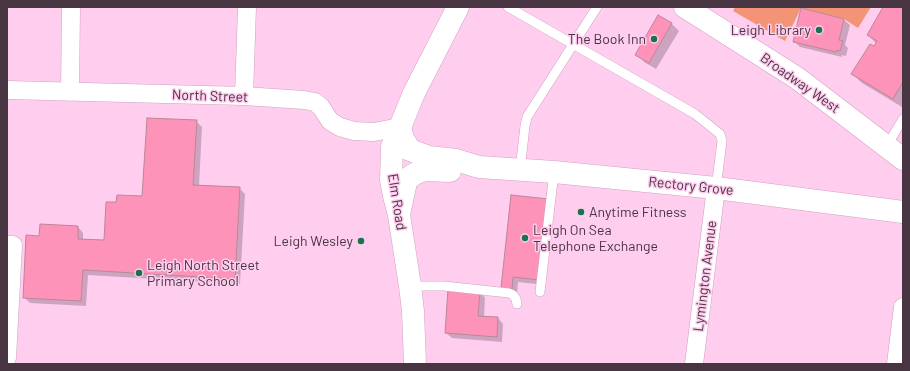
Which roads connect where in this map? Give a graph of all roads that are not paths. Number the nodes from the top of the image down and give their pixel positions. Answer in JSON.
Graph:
{"nodes":[{"id":1,"x":71,"y":7,"type":"edge"},
{"id":2,"x":247,"y":7,"type":"edge"},
{"id":3,"x":458,"y":7,"type":"edge"},
{"id":4,"x":508,"y":7,"type":"edge"},
{"id":5,"x":597,"y":7,"type":"edge"},
{"id":6,"x":685,"y":7,"type":"edge"},
{"id":7,"x":573,"y":45,"type":"junction"},
{"id":8,"x":7,"y":90,"type":"edge"},
{"id":9,"x":70,"y":92,"type":"junction"},
{"id":10,"x":244,"y":96,"type":"junction"},
{"id":11,"x":903,"y":119,"type":"edge"},
{"id":12,"x":400,"y":127,"type":"junction"},
{"id":13,"x":896,"y":155,"type":"edge"},
{"id":14,"x":479,"y":167,"type":"junction"},
{"id":15,"x":520,"y":170,"type":"junction"},
{"id":16,"x":554,"y":172,"type":"junction"},
{"id":17,"x":716,"y":188,"type":"junction"},
{"id":18,"x":903,"y":212,"type":"edge"},
{"id":19,"x":399,"y":215,"type":"junction"},
{"id":20,"x":7,"y":245,"type":"edge"},
{"id":21,"x":410,"y":286,"type":"junction"},
{"id":22,"x":540,"y":292,"type":"dead end"},
{"id":23,"x":517,"y":304,"type":"dead end"},
{"id":24,"x":903,"y":307,"type":"edge"},
{"id":25,"x":7,"y":358,"type":"edge"},
{"id":26,"x":415,"y":364,"type":"edge"},
{"id":27,"x":694,"y":364,"type":"edge"},
{"id":28,"x":896,"y":364,"type":"edge"}],
"edges":[{"from":1,"to":9,"type":"street"},
{"from":2,"to":10,"type":"street"},
{"from":3,"to":12,"type":"street","name":"Elm Road"},
{"from":4,"to":7,"type":"lane"},
{"from":5,"to":7,"type":"lane"},
{"from":6,"to":13,"type":"street","name":"Broadway West"},
{"from":7,"to":15,"type":"lane"},
{"from":7,"to":17,"type":"lane"},
{"from":8,"to":9,"type":"street","name":"North Street"},
{"from":9,"to":10,"type":"street","name":"North Street"},
{"from":10,"to":12,"type":"street","name":"North Street"},
{"from":11,"to":13,"type":"lane"},
{"from":12,"to":14,"type":"street","name":"Rectory Grove"},
{"from":12,"to":19,"type":"street","name":"Elm Road"},
{"from":14,"to":15,"type":"street","name":"Rectory Grove"},
{"from":14,"to":19,"type":"street","name":"Rectory Grove"},
{"from":15,"to":16,"type":"street","name":"Rectory Grove"},
{"from":16,"to":17,"type":"street","name":"Rectory Grove"},
{"from":16,"to":22,"type":"lane"},
{"from":17,"to":18,"type":"street","name":"Rectory Grove"},
{"from":17,"to":27,"type":"street","name":"Lymington Avenue"},
{"from":19,"to":21,"type":"street","name":"Elm Road"},
{"from":20,"to":25,"type":"street"},
{"from":21,"to":23,"type":"lane"},
{"from":21,"to":26,"type":"street","name":"Elm Road"},
{"from":24,"to":28,"type":"street"}]}
